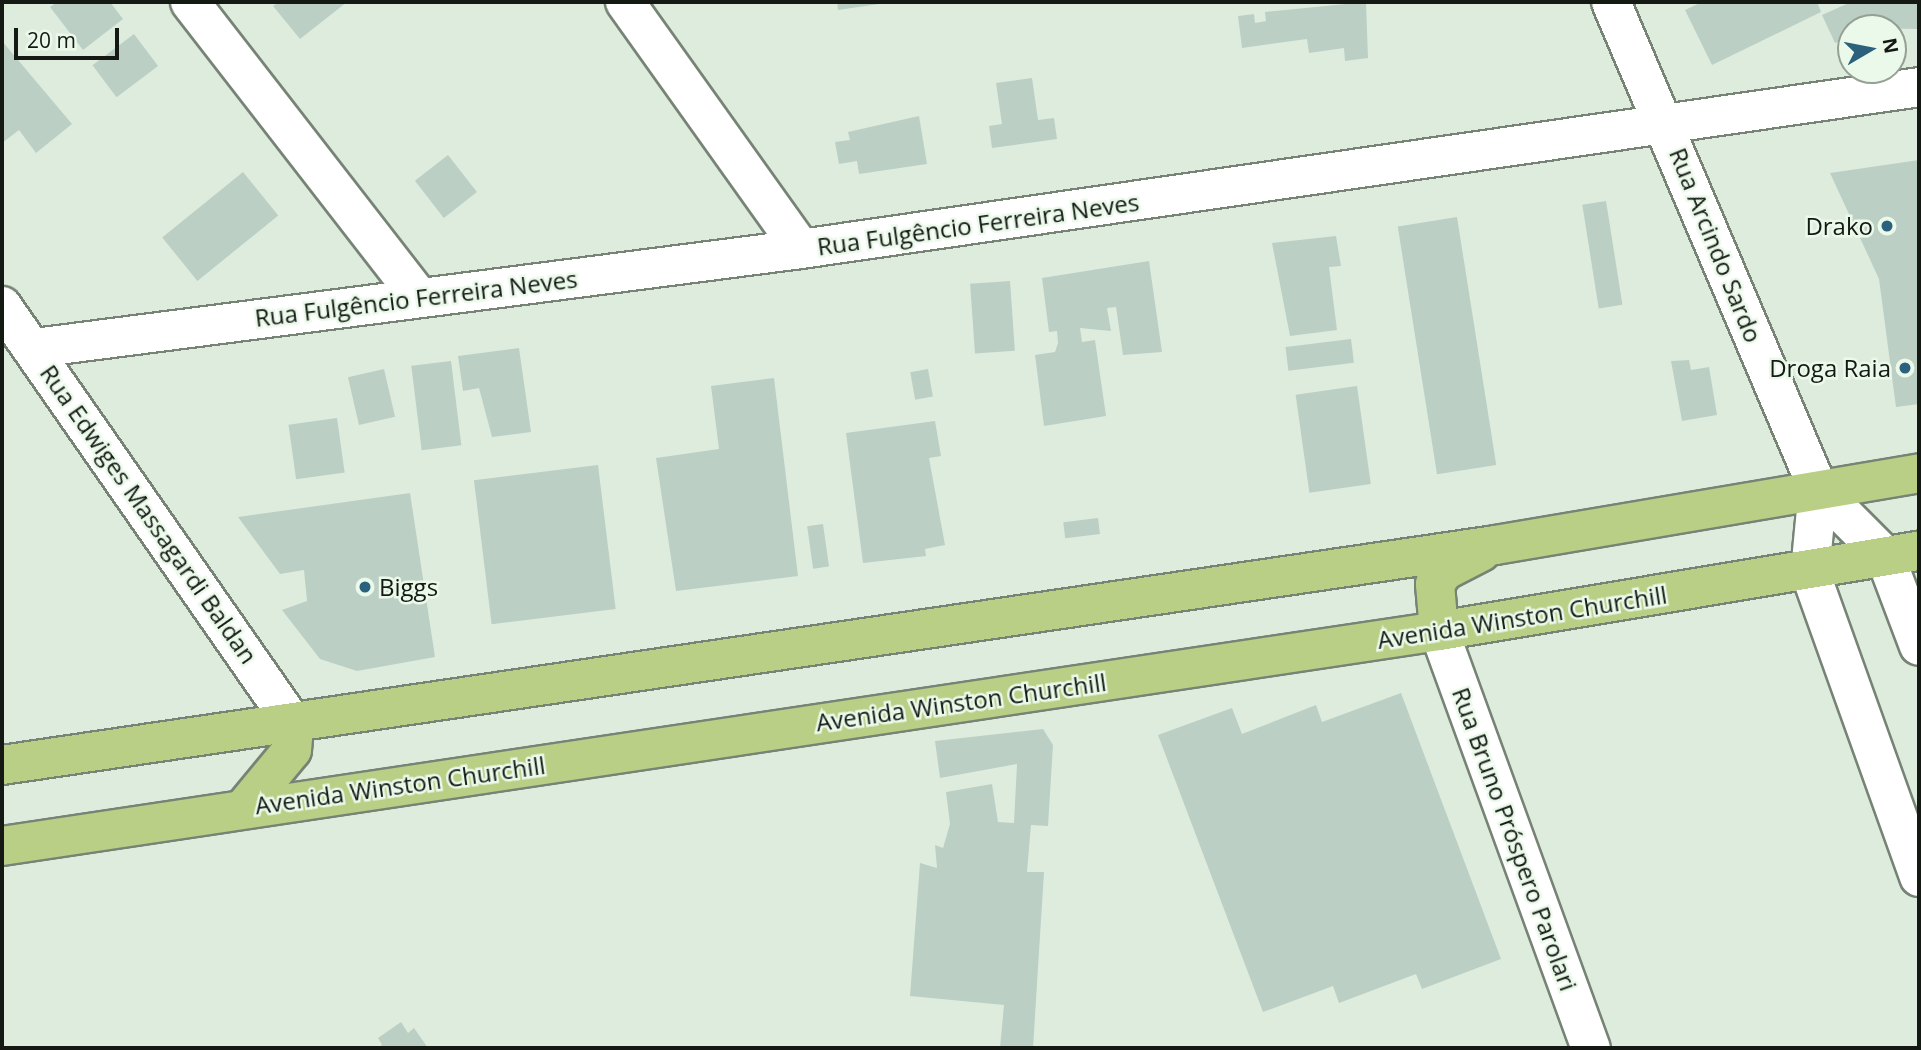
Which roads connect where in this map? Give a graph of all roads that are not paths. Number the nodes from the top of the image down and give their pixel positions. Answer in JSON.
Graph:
{"nodes":[{"id":1,"x":190,"y":2,"type":"edge"},
{"id":2,"x":625,"y":2,"type":"edge"},
{"id":3,"x":1611,"y":2,"type":"edge"},
{"id":4,"x":1919,"y":87,"type":"edge"},
{"id":5,"x":1668,"y":126,"type":"junction"},
{"id":6,"x":801,"y":249,"type":"junction"},
{"id":7,"x":419,"y":297,"type":"junction"},
{"id":8,"x":2,"y":306,"type":"edge"},
{"id":9,"x":35,"y":348,"type":"junction"},
{"id":10,"x":1919,"y":473,"type":"edge"},
{"id":11,"x":1818,"y":489,"type":"junction"},
{"id":12,"x":1495,"y":545,"type":"junction"},
{"id":13,"x":1902,"y":554,"type":"edge"},
{"id":14,"x":1810,"y":572,"type":"junction"},
{"id":15,"x":1439,"y":631,"type":"junction"},
{"id":16,"x":1919,"y":646,"type":"edge"},
{"id":17,"x":294,"y":725,"type":"junction"},
{"id":18,"x":2,"y":765,"type":"edge"},
{"id":19,"x":244,"y":808,"type":"junction"},
{"id":20,"x":2,"y":846,"type":"edge"},
{"id":21,"x":1919,"y":877,"type":"edge"},
{"id":22,"x":1591,"y":1048,"type":"edge"}],
"edges":[{"from":1,"to":7,"type":"street"},
{"from":2,"to":6,"type":"street"},
{"from":3,"to":5,"type":"street","name":"Rua Arcindo Sardo"},
{"from":4,"to":5,"type":"street","name":"Rua Fulgêncio Ferreira Neves"},
{"from":5,"to":6,"type":"street","name":"Rua Fulgêncio Ferreira Neves"},
{"from":5,"to":11,"type":"street","name":"Rua Arcindo Sardo"},
{"from":6,"to":7,"type":"street","name":"Rua Fulgêncio Ferreira Neves"},
{"from":7,"to":9,"type":"street","name":"Rua Fulgêncio Ferreira Neves"},
{"from":8,"to":9,"type":"street","name":"Rua Edwiges Massagardi Baldan"},
{"from":9,"to":17,"type":"street","name":"Rua Edwiges Massagardi Baldan"},
{"from":10,"to":11,"type":"main road"},
{"from":11,"to":12,"type":"main road"},
{"from":11,"to":13,"type":"street"},
{"from":11,"to":14,"type":"street"},
{"from":12,"to":15,"type":"main road"},
{"from":12,"to":17,"type":"main road"},
{"from":13,"to":14,"type":"main road","name":"Avenida Winston Churchill"},
{"from":13,"to":16,"type":"street"},
{"from":14,"to":15,"type":"main road","name":"Avenida Winston Churchill"},
{"from":14,"to":21,"type":"street"},
{"from":15,"to":19,"type":"main road","name":"Avenida Winston Churchill"},
{"from":15,"to":22,"type":"street","name":"Rua Bruno Próspero Parolari"},
{"from":17,"to":18,"type":"main road"},
{"from":17,"to":19,"type":"main road"},
{"from":19,"to":20,"type":"main road","name":"Avenida Winston Churchill"}]}
